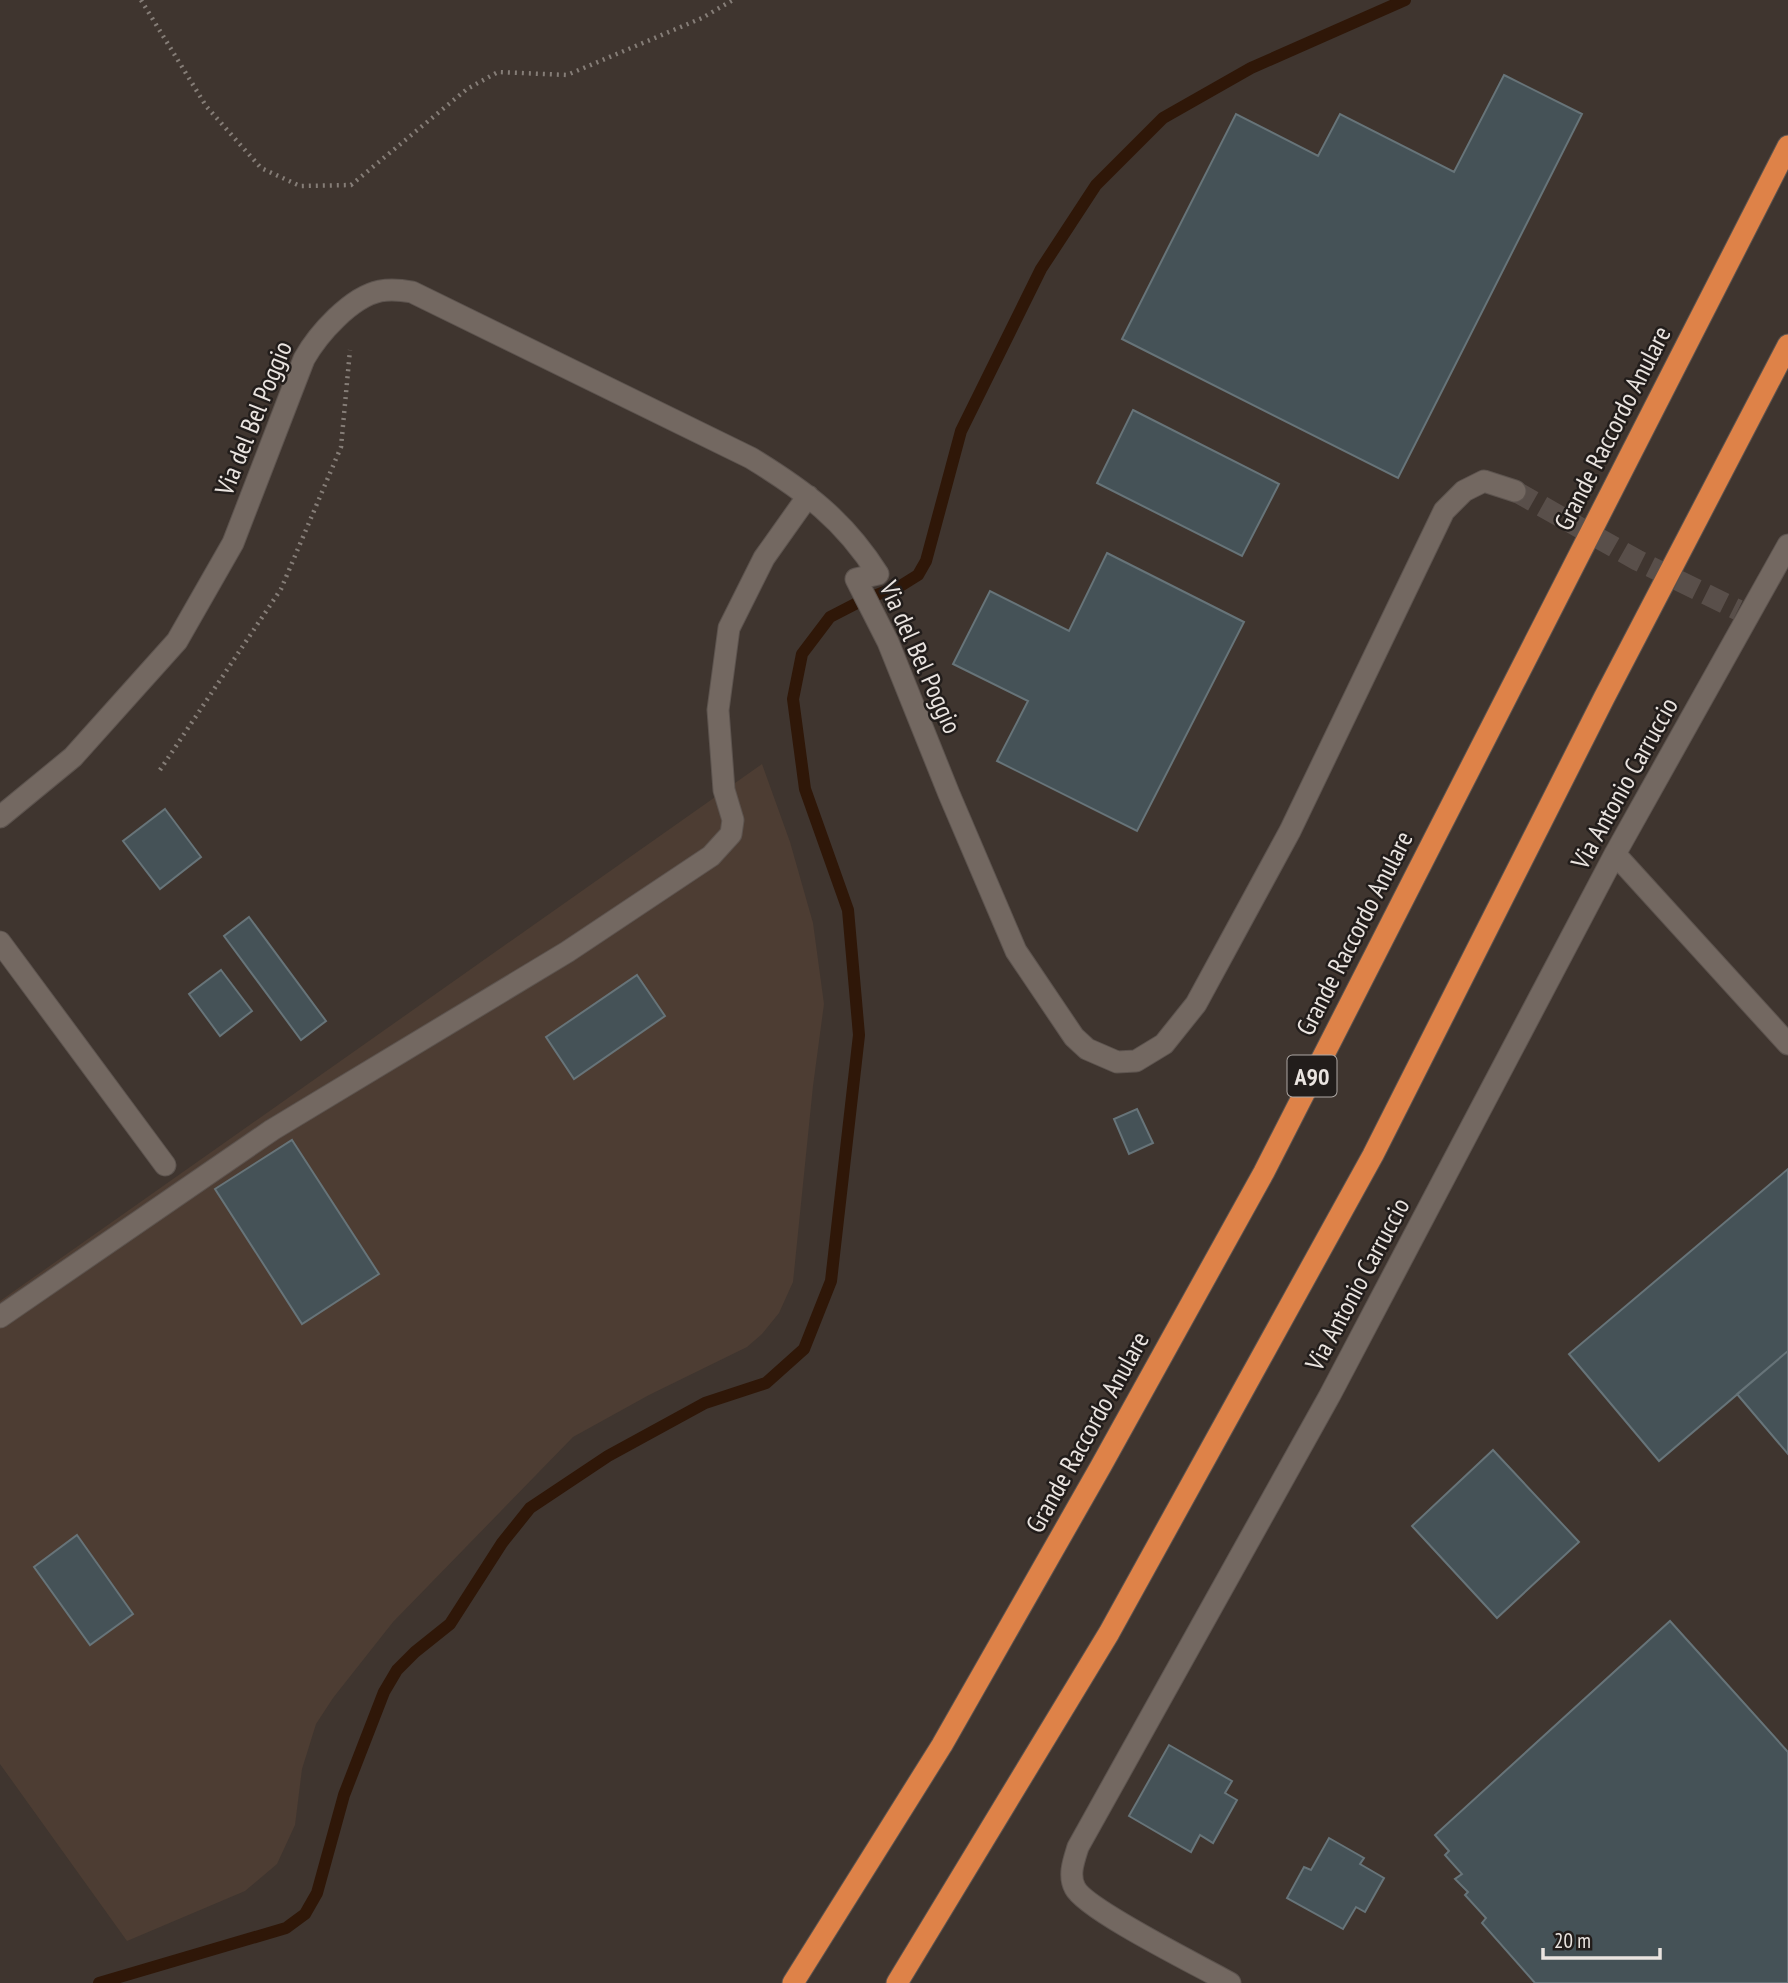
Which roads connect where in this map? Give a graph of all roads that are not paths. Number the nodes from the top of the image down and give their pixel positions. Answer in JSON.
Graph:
{"nodes":[{"id":1,"x":1788,"y":146,"type":"edge"},
{"id":2,"x":1788,"y":345,"type":"edge"},
{"id":3,"x":1515,"y":491,"type":"tunnel mouth"},
{"id":4,"x":808,"y":496,"type":"junction"},
{"id":5,"x":1788,"y":545,"type":"edge"},
{"id":6,"x":0,"y":817,"type":"edge"},
{"id":7,"x":1615,"y":855,"type":"junction"},
{"id":8,"x":0,"y":942,"type":"edge"},
{"id":9,"x":1788,"y":1044,"type":"edge"},
{"id":10,"x":165,"y":1165,"type":"dead end"},
{"id":11,"x":0,"y":1317,"type":"edge"},
{"id":12,"x":793,"y":1983,"type":"edge"},
{"id":13,"x":897,"y":1983,"type":"edge"},
{"id":14,"x":1230,"y":1983,"type":"edge"}],
"edges":[{"from":1,"to":12,"type":"highway","name":"Grande Raccordo Anulare","number":"A90"},
{"from":2,"to":13,"type":"highway"},
{"from":3,"to":4,"type":"street","name":"Via del Bel Poggio"},
{"from":4,"to":6,"type":"street","name":"Via del Bel Poggio"},
{"from":4,"to":11,"type":"street"},
{"from":5,"to":7,"type":"street","name":"Via Antonio Carruccio"},
{"from":7,"to":9,"type":"street"},
{"from":7,"to":14,"type":"street","name":"Via Antonio Carruccio"},
{"from":8,"to":10,"type":"street"}]}
